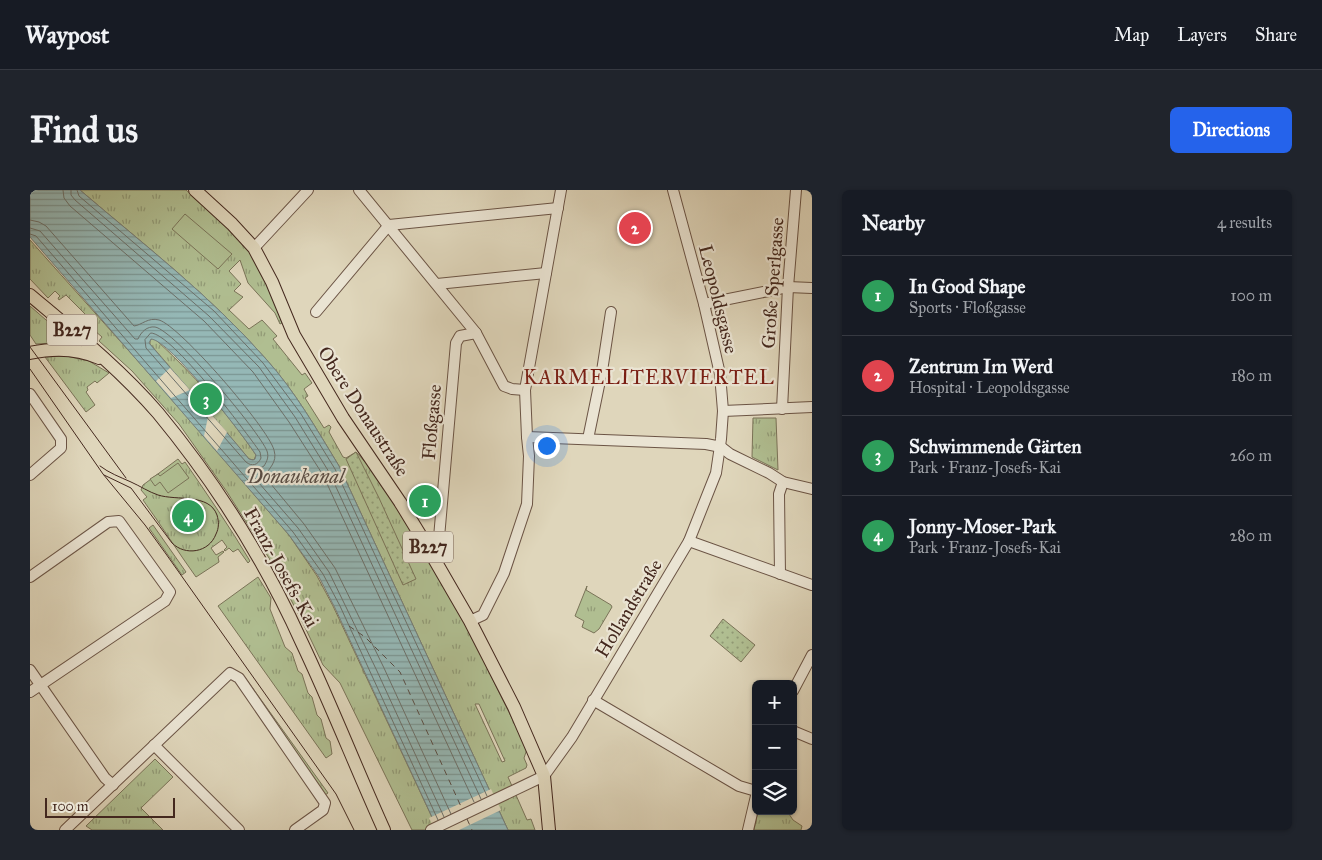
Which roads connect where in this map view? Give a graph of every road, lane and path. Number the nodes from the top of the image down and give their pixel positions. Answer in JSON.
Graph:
{"nodes":[{"id":1,"x":194,"y":190,"type":"edge"},
{"id":2,"x":308,"y":190,"type":"edge"},
{"id":3,"x":359,"y":190,"type":"edge"},
{"id":4,"x":561,"y":190,"type":"edge"},
{"id":5,"x":673,"y":190,"type":"edge"},
{"id":6,"x":796,"y":190,"type":"edge"},
{"id":7,"x":558,"y":208,"type":"junction"},
{"id":8,"x":389,"y":226,"type":"junction"},
{"id":9,"x":254,"y":248,"type":"junction"},
{"id":10,"x":546,"y":273,"type":"junction"},
{"id":11,"x":437,"y":284,"type":"junction"},
{"id":12,"x":788,"y":287,"type":"junction"},
{"id":13,"x":812,"y":288,"type":"edge"},
{"id":14,"x":30,"y":295,"type":"edge"},
{"id":15,"x":704,"y":304,"type":"junction"},
{"id":16,"x":316,"y":312,"type":"dead end"},
{"id":17,"x":611,"y":312,"type":"dead end"},
{"id":18,"x":476,"y":333,"type":"junction"},
{"id":19,"x":30,"y":353,"type":"edge"},
{"id":20,"x":113,"y":366,"type":"junction"},
{"id":21,"x":526,"y":390,"type":"junction"},
{"id":22,"x":30,"y":394,"type":"edge"},
{"id":23,"x":812,"y":407,"type":"edge"},
{"id":24,"x":782,"y":409,"type":"junction"},
{"id":25,"x":723,"y":411,"type":"junction"},
{"id":26,"x":526,"y":437,"type":"junction"},
{"id":27,"x":588,"y":439,"type":"junction"},
{"id":28,"x":721,"y":447,"type":"junction"},
{"id":29,"x":30,"y":475,"type":"edge"},
{"id":30,"x":783,"y":482,"type":"junction"},
{"id":31,"x":812,"y":489,"type":"edge"},
{"id":32,"x":689,"y":541,"type":"junction"},
{"id":33,"x":434,"y":558,"type":"junction"},
{"id":34,"x":780,"y":574,"type":"junction"},
{"id":35,"x":30,"y":577,"type":"edge"},
{"id":36,"x":812,"y":585,"type":"edge"},
{"id":37,"x":470,"y":621,"type":"junction"},
{"id":38,"x":812,"y":655,"type":"edge"},
{"id":39,"x":30,"y":670,"type":"edge"},
{"id":40,"x":797,"y":683,"type":"edge"},
{"id":41,"x":41,"y":685,"type":"junction"},
{"id":42,"x":30,"y":692,"type":"edge"},
{"id":43,"x":593,"y":700,"type":"junction"},
{"id":44,"x":797,"y":733,"type":"edge"},
{"id":45,"x":812,"y":739,"type":"edge"},
{"id":46,"x":154,"y":745,"type":"junction"},
{"id":47,"x":544,"y":776,"type":"junction"},
{"id":48,"x":112,"y":785,"type":"junction"},
{"id":49,"x":752,"y":790,"type":"edge"},
{"id":50,"x":752,"y":813,"type":"edge"},
{"id":51,"x":68,"y":829,"type":"edge"},
{"id":52,"x":239,"y":830,"type":"edge"},
{"id":53,"x":295,"y":830,"type":"edge"},
{"id":54,"x":384,"y":830,"type":"edge"},
{"id":55,"x":431,"y":830,"type":"edge"},
{"id":56,"x":549,"y":830,"type":"edge"},
{"id":57,"x":748,"y":830,"type":"edge"}],
"edges":[{"from":1,"to":9,"type":"main road","name":"Obere Donaustraße","number":"B227"},
{"from":2,"to":9,"type":"street"},
{"from":3,"to":8,"type":"street"},
{"from":4,"to":7,"type":"street"},
{"from":5,"to":15,"type":"street","name":"Leopoldsgasse"},
{"from":6,"to":12,"type":"street","name":"Große Sperlgasse"},
{"from":7,"to":8,"type":"street"},
{"from":7,"to":10,"type":"street"},
{"from":8,"to":11,"type":"street"},
{"from":8,"to":16,"type":"street"},
{"from":9,"to":33,"type":"main road","name":"Obere Donaustraße","number":"B227"},
{"from":10,"to":11,"type":"street"},
{"from":10,"to":21,"type":"street"},
{"from":11,"to":18,"type":"street"},
{"from":12,"to":13,"type":"street"},
{"from":12,"to":15,"type":"street"},
{"from":12,"to":24,"type":"street","name":"Große Sperlgasse"},
{"from":14,"to":20,"type":"main road","name":"Franz-Josefs-Kai","number":"B227"},
{"from":15,"to":25,"type":"street","name":"Leopoldsgasse"},
{"from":17,"to":27,"type":"street"},
{"from":18,"to":21,"type":"street"},
{"from":18,"to":33,"type":"street","name":"Floßgasse"},
{"from":19,"to":20,"type":"main road"},
{"from":20,"to":54,"type":"main road","name":"Franz-Josefs-Kai","number":"B227"},
{"from":21,"to":26,"type":"street"},
{"from":22,"to":29,"type":"street"},
{"from":23,"to":24,"type":"street"},
{"from":24,"to":25,"type":"street"},
{"from":25,"to":28,"type":"street","name":"Leopoldsgasse"},
{"from":26,"to":27,"type":"street"},
{"from":26,"to":37,"type":"street"},
{"from":27,"to":28,"type":"street"},
{"from":28,"to":30,"type":"street"},
{"from":28,"to":32,"type":"street","name":"Hollandstraße"},
{"from":30,"to":31,"type":"street"},
{"from":30,"to":34,"type":"street"},
{"from":32,"to":34,"type":"street"},
{"from":32,"to":43,"type":"street","name":"Hollandstraße"},
{"from":33,"to":37,"type":"main road","name":"Obere Donaustraße","number":"B227"},
{"from":34,"to":36,"type":"street"},
{"from":35,"to":41,"type":"street"},
{"from":37,"to":47,"type":"main road","name":"Obere Donaustraße","number":"B227"},
{"from":38,"to":40,"type":"street"},
{"from":39,"to":41,"type":"street"},
{"from":41,"to":42,"type":"street"},
{"from":41,"to":48,"type":"street"},
{"from":43,"to":47,"type":"street","name":"Hollandstraße"},
{"from":43,"to":49,"type":"street"},
{"from":44,"to":45,"type":"street"},
{"from":46,"to":48,"type":"street"},
{"from":46,"to":52,"type":"street"},
{"from":46,"to":53,"type":"street"},
{"from":47,"to":55,"type":"street"},
{"from":47,"to":56,"type":"main road","name":"Obere Donaustraße","number":"B227"},
{"from":48,"to":51,"type":"street"},
{"from":50,"to":57,"type":"street"}]}
